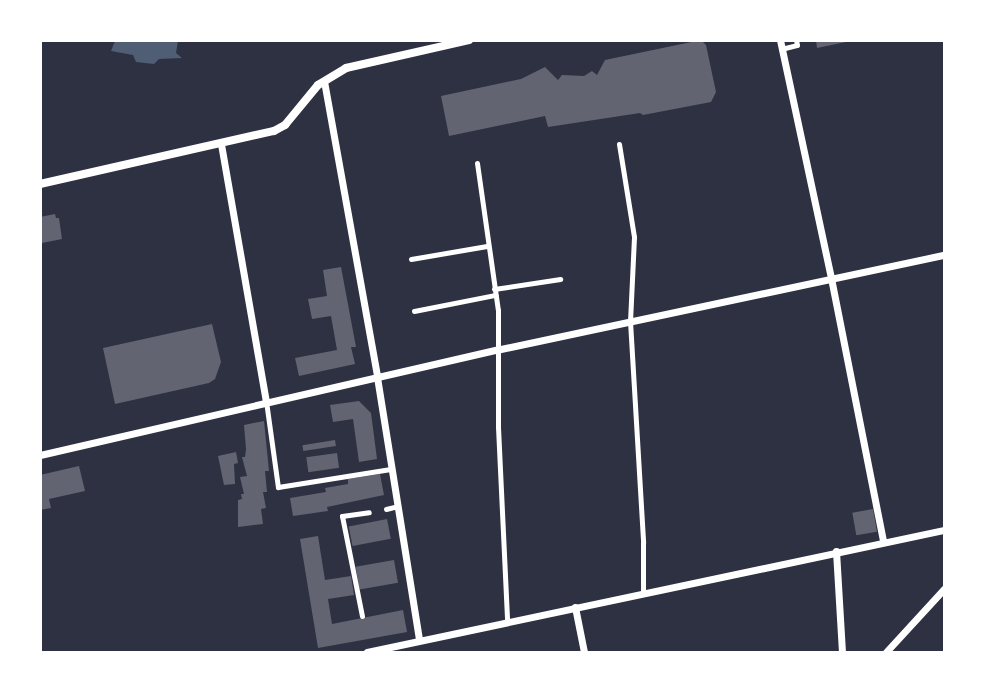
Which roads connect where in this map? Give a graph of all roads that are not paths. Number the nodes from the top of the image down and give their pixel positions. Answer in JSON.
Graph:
{"nodes":[{"id":1,"x":469,"y":40,"type":"edge"},
{"id":2,"x":796,"y":40,"type":"edge"},
{"id":3,"x":780,"y":45,"type":"edge"},
{"id":4,"x":324,"y":81,"type":"junction"},
{"id":5,"x":221,"y":144,"type":"junction"},
{"id":6,"x":619,"y":144,"type":"dead end"},
{"id":7,"x":477,"y":164,"type":"dead end"},
{"id":8,"x":40,"y":184,"type":"edge"},
{"id":9,"x":487,"y":246,"type":"junction"},
{"id":10,"x":945,"y":255,"type":"edge"},
{"id":11,"x":411,"y":259,"type":"dead end"},
{"id":12,"x":560,"y":279,"type":"dead end"},
{"id":13,"x":831,"y":279,"type":"junction"},
{"id":14,"x":495,"y":292,"type":"junction"},
{"id":15,"x":414,"y":311,"type":"dead end"},
{"id":16,"x":630,"y":321,"type":"junction"},
{"id":17,"x":496,"y":350,"type":"junction"},
{"id":18,"x":377,"y":376,"type":"junction"},
{"id":19,"x":266,"y":401,"type":"junction"},
{"id":20,"x":40,"y":455,"type":"edge"},
{"id":21,"x":391,"y":469,"type":"junction"},
{"id":22,"x":398,"y":506,"type":"junction"},
{"id":23,"x":386,"y":508,"type":"dead end"},
{"id":24,"x":369,"y":512,"type":"dead end"},
{"id":25,"x":945,"y":530,"type":"edge"},
{"id":26,"x":883,"y":541,"type":"junction"},
{"id":27,"x":836,"y":551,"type":"junction"},
{"id":28,"x":945,"y":589,"type":"edge"},
{"id":29,"x":643,"y":593,"type":"junction"},
{"id":30,"x":575,"y":607,"type":"junction"},
{"id":31,"x":362,"y":616,"type":"dead end"},
{"id":32,"x":507,"y":621,"type":"junction"},
{"id":33,"x":419,"y":640,"type":"junction"},
{"id":34,"x":367,"y":642,"type":"dead end"},
{"id":35,"x":372,"y":652,"type":"edge"},
{"id":36,"x":584,"y":652,"type":"edge"},
{"id":37,"x":842,"y":652,"type":"edge"},
{"id":38,"x":886,"y":652,"type":"edge"}],
"edges":[{"from":1,"to":4,"type":"main road"},
{"from":2,"to":3,"type":"street"},
{"from":3,"to":13,"type":"street"},
{"from":4,"to":5,"type":"main road"},
{"from":4,"to":18,"type":"street"},
{"from":5,"to":8,"type":"main road"},
{"from":5,"to":19,"type":"street"},
{"from":6,"to":16,"type":"street"},
{"from":7,"to":9,"type":"street"},
{"from":9,"to":11,"type":"street"},
{"from":9,"to":14,"type":"street"},
{"from":10,"to":13,"type":"street"},
{"from":12,"to":14,"type":"street"},
{"from":13,"to":16,"type":"street"},
{"from":13,"to":26,"type":"street"},
{"from":14,"to":15,"type":"street"},
{"from":14,"to":17,"type":"street"},
{"from":16,"to":17,"type":"street"},
{"from":16,"to":29,"type":"street"},
{"from":17,"to":18,"type":"street"},
{"from":17,"to":32,"type":"street"},
{"from":18,"to":19,"type":"street"},
{"from":18,"to":21,"type":"street"},
{"from":19,"to":20,"type":"street"},
{"from":19,"to":21,"type":"street"},
{"from":21,"to":22,"type":"street"},
{"from":22,"to":23,"type":"street"},
{"from":22,"to":33,"type":"street"},
{"from":24,"to":31,"type":"street"},
{"from":25,"to":26,"type":"street"},
{"from":26,"to":27,"type":"street"},
{"from":27,"to":29,"type":"street"},
{"from":27,"to":37,"type":"street"},
{"from":28,"to":38,"type":"street"},
{"from":29,"to":30,"type":"street"},
{"from":30,"to":32,"type":"street"},
{"from":30,"to":36,"type":"street"},
{"from":32,"to":33,"type":"street"},
{"from":33,"to":35,"type":"street"},
{"from":34,"to":35,"type":"street"}]}
